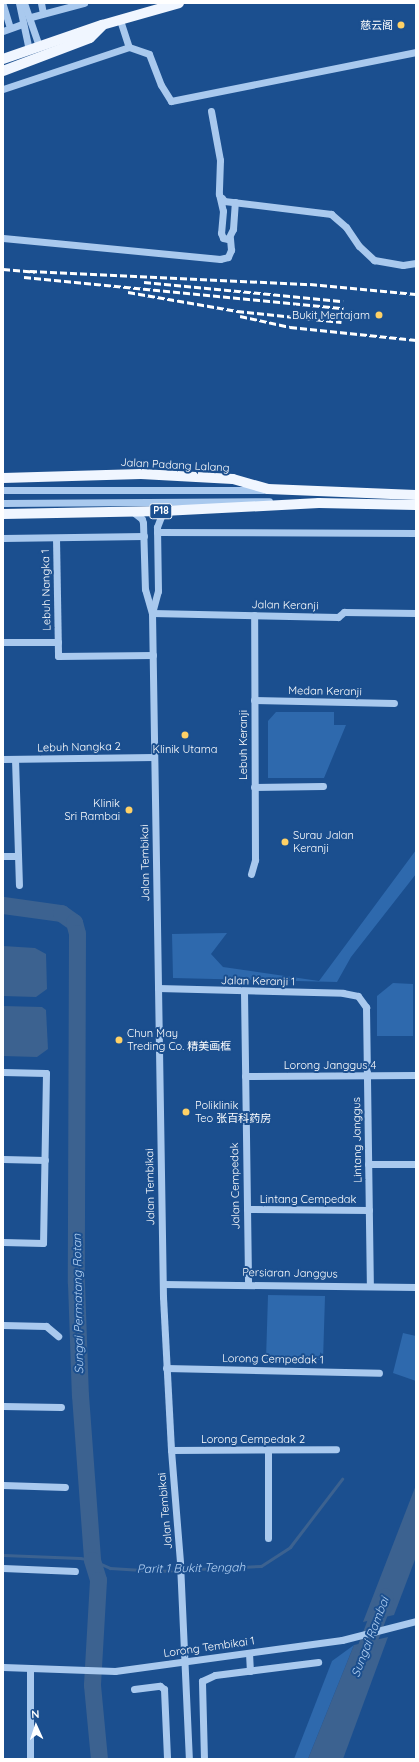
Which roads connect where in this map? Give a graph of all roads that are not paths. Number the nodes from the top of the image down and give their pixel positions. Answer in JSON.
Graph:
{"nodes":[{"id":1,"x":18,"y":3,"type":"edge"},
{"id":2,"x":24,"y":3,"type":"edge"},
{"id":3,"x":41,"y":3,"type":"edge"},
{"id":4,"x":84,"y":3,"type":"edge"},
{"id":5,"x":179,"y":3,"type":"edge"},
{"id":6,"x":3,"y":6,"type":"edge"},
{"id":7,"x":43,"y":13,"type":"junction"},
{"id":8,"x":31,"y":17,"type":"junction"},
{"id":9,"x":120,"y":20,"type":"junction"},
{"id":10,"x":22,"y":24,"type":"junction"},
{"id":11,"x":102,"y":25,"type":"junction"},
{"id":12,"x":6,"y":29,"type":"edge"},
{"id":13,"x":129,"y":47,"type":"junction"},
{"id":14,"x":34,"y":48,"type":"junction"},
{"id":15,"x":416,"y":52,"type":"edge"},
{"id":16,"x":3,"y":59,"type":"edge"},
{"id":17,"x":3,"y":71,"type":"edge"},
{"id":18,"x":3,"y":89,"type":"edge"},
{"id":19,"x":211,"y":111,"type":"dead end"},
{"id":20,"x":222,"y":198,"type":"junction"},
{"id":21,"x":235,"y":202,"type":"junction"},
{"id":22,"x":3,"y":238,"type":"edge"},
{"id":23,"x":230,"y":238,"type":"junction"},
{"id":24,"x":416,"y":263,"type":"edge"},
{"id":25,"x":3,"y":478,"type":"edge"},
{"id":26,"x":268,"y":489,"type":"junction"},
{"id":27,"x":3,"y":490,"type":"edge"},
{"id":28,"x":416,"y":495,"type":"edge"},
{"id":29,"x":3,"y":503,"type":"edge"},
{"id":30,"x":319,"y":503,"type":"junction"},
{"id":31,"x":416,"y":505,"type":"edge"},
{"id":32,"x":163,"y":511,"type":"junction"},
{"id":33,"x":133,"y":512,"type":"junction"},
{"id":34,"x":3,"y":514,"type":"edge"},
{"id":35,"x":157,"y":532,"type":"junction"},
{"id":36,"x":416,"y":533,"type":"edge"},
{"id":37,"x":144,"y":536,"type":"junction"},
{"id":38,"x":3,"y":538,"type":"edge"},
{"id":39,"x":56,"y":538,"type":"junction"},
{"id":40,"x":152,"y":613,"type":"junction"},
{"id":41,"x":416,"y":613,"type":"edge"},
{"id":42,"x":254,"y":615,"type":"junction"},
{"id":43,"x":3,"y":642,"type":"edge"},
{"id":44,"x":58,"y":642,"type":"junction"},
{"id":45,"x":153,"y":655,"type":"junction"},
{"id":46,"x":254,"y":700,"type":"junction"},
{"id":47,"x":394,"y":703,"type":"dead end"},
{"id":48,"x":154,"y":757,"type":"junction"},
{"id":49,"x":3,"y":759,"type":"edge"},
{"id":50,"x":16,"y":759,"type":"junction"},
{"id":51,"x":323,"y":786,"type":"dead end"},
{"id":52,"x":254,"y":787,"type":"junction"},
{"id":53,"x":3,"y":856,"type":"edge"},
{"id":54,"x":18,"y":856,"type":"junction"},
{"id":55,"x":251,"y":874,"type":"dead end"},
{"id":56,"x":19,"y":885,"type":"dead end"},
{"id":57,"x":158,"y":988,"type":"junction"},
{"id":58,"x":244,"y":992,"type":"junction"},
{"id":59,"x":358,"y":996,"type":"joint"},
{"id":60,"x":3,"y":1072,"type":"edge"},
{"id":61,"x":367,"y":1075,"type":"junction"},
{"id":62,"x":416,"y":1075,"type":"edge"},
{"id":63,"x":245,"y":1076,"type":"junction"},
{"id":64,"x":3,"y":1159,"type":"edge"},
{"id":65,"x":44,"y":1160,"type":"junction"},
{"id":66,"x":368,"y":1164,"type":"junction"},
{"id":67,"x":416,"y":1164,"type":"edge"},
{"id":68,"x":247,"y":1210,"type":"junction"},
{"id":69,"x":369,"y":1210,"type":"junction"},
{"id":70,"x":3,"y":1242,"type":"edge"},
{"id":71,"x":248,"y":1283,"type":"junction"},
{"id":72,"x":163,"y":1284,"type":"junction"},
{"id":73,"x":370,"y":1286,"type":"junction"},
{"id":74,"x":416,"y":1286,"type":"edge"},
{"id":75,"x":3,"y":1325,"type":"edge"},
{"id":76,"x":58,"y":1336,"type":"dead end"},
{"id":77,"x":166,"y":1368,"type":"junction"},
{"id":78,"x":379,"y":1373,"type":"dead end"},
{"id":79,"x":3,"y":1406,"type":"edge"},
{"id":80,"x":61,"y":1407,"type":"dead end"},
{"id":81,"x":336,"y":1449,"type":"dead end"},
{"id":82,"x":171,"y":1450,"type":"junction"},
{"id":83,"x":268,"y":1450,"type":"junction"},
{"id":84,"x":3,"y":1485,"type":"edge"},
{"id":85,"x":64,"y":1487,"type":"dead end"},
{"id":86,"x":268,"y":1538,"type":"dead end"},
{"id":87,"x":3,"y":1568,"type":"edge"},
{"id":88,"x":75,"y":1571,"type":"dead end"},
{"id":89,"x":416,"y":1621,"type":"edge"},
{"id":90,"x":249,"y":1653,"type":"junction"},
{"id":91,"x":184,"y":1662,"type":"junction"},
{"id":92,"x":318,"y":1662,"type":"dead end"},
{"id":93,"x":3,"y":1666,"type":"edge"},
{"id":94,"x":30,"y":1668,"type":"junction"},
{"id":95,"x":250,"y":1671,"type":"junction"},
{"id":96,"x":134,"y":1689,"type":"dead end"},
{"id":97,"x":188,"y":1720,"type":"junction"},
{"id":98,"x":201,"y":1721,"type":"junction"},
{"id":99,"x":30,"y":1759,"type":"edge"},
{"id":100,"x":167,"y":1759,"type":"edge"},
{"id":101,"x":189,"y":1759,"type":"edge"},
{"id":102,"x":204,"y":1759,"type":"edge"}],
"edges":[{"from":1,"to":10,"type":"street"},
{"from":2,"to":8,"type":"street"},
{"from":3,"to":7,"type":"street"},
{"from":4,"to":7,"type":"street"},
{"from":5,"to":9,"type":"main road"},
{"from":6,"to":12,"type":"street"},
{"from":7,"to":8,"type":"street"},
{"from":8,"to":14,"type":"street"},
{"from":9,"to":11,"type":"main road"},
{"from":9,"to":13,"type":"street"},
{"from":10,"to":12,"type":"street"},
{"from":10,"to":14,"type":"street"},
{"from":11,"to":14,"type":"main road"},
{"from":11,"to":17,"type":"main road"},
{"from":13,"to":15,"type":"street"},
{"from":13,"to":18,"type":"street"},
{"from":14,"to":16,"type":"main road"},
{"from":19,"to":20,"type":"street"},
{"from":20,"to":21,"type":"street"},
{"from":20,"to":23,"type":"street"},
{"from":21,"to":23,"type":"street"},
{"from":21,"to":24,"type":"street"},
{"from":22,"to":23,"type":"street"},
{"from":25,"to":26,"type":"main road","name":"Jalan Padang Lalang"},
{"from":26,"to":27,"type":"street"},
{"from":26,"to":28,"type":"main road","name":"Jalan Padang Lalang"},
{"from":29,"to":30,"type":"street"},
{"from":30,"to":31,"type":"main road","number":"P18"},
{"from":30,"to":32,"type":"main road","number":"P18"},
{"from":32,"to":33,"type":"main road","number":"P18"},
{"from":32,"to":35,"type":"street","name":"Jalan Tembikai"},
{"from":33,"to":34,"type":"main road","number":"P18"},
{"from":33,"to":37,"type":"street","name":"Jalan Tembikai"},
{"from":35,"to":36,"type":"street"},
{"from":35,"to":40,"type":"street","name":"Jalan Tembikai"},
{"from":37,"to":39,"type":"street"},
{"from":37,"to":40,"type":"street","name":"Jalan Tembikai"},
{"from":38,"to":39,"type":"street"},
{"from":39,"to":44,"type":"street","name":"Lebuh Nangka 1"},
{"from":40,"to":42,"type":"street","name":"Jalan Keranji"},
{"from":40,"to":45,"type":"street","name":"Jalan Tembikai"},
{"from":41,"to":42,"type":"street","name":"Jalan Keranji"},
{"from":42,"to":46,"type":"street","name":"Lebuh Keranji"},
{"from":43,"to":44,"type":"street","name":"Lebuh Nangka 1"},
{"from":44,"to":45,"type":"street","name":"Lebuh Nangka 1"},
{"from":45,"to":48,"type":"street","name":"Jalan Tembikai"},
{"from":46,"to":47,"type":"street","name":"Medan Keranji"},
{"from":46,"to":52,"type":"street","name":"Lebuh Keranji"},
{"from":48,"to":50,"type":"street","name":"Lebuh Nangka 2"},
{"from":48,"to":57,"type":"street","name":"Jalan Tembikai"},
{"from":49,"to":50,"type":"street","name":"Lebuh Nangka 2"},
{"from":50,"to":54,"type":"street"},
{"from":51,"to":52,"type":"street"},
{"from":52,"to":55,"type":"street","name":"Lebuh Keranji"},
{"from":53,"to":54,"type":"street"},
{"from":54,"to":56,"type":"street"},
{"from":57,"to":58,"type":"street","name":"Jalan Keranji 1"},
{"from":57,"to":72,"type":"street","name":"Jalan Tembikai"},
{"from":58,"to":59,"type":"street","name":"Jalan Keranji 1"},
{"from":58,"to":63,"type":"street","name":"Jalan Cempedak"},
{"from":59,"to":61,"type":"street","name":"Lintang Janggus"},
{"from":60,"to":65,"type":"street"},
{"from":61,"to":62,"type":"street","name":"Lorong Janggus 4"},
{"from":61,"to":63,"type":"street","name":"Lorong Janggus 4"},
{"from":61,"to":66,"type":"street","name":"Lintang Janggus"},
{"from":63,"to":68,"type":"street","name":"Jalan Cempedak"},
{"from":64,"to":65,"type":"street"},
{"from":65,"to":70,"type":"street"},
{"from":66,"to":67,"type":"street"},
{"from":66,"to":69,"type":"street","name":"Lintang Janggus"},
{"from":68,"to":69,"type":"street","name":"Lintang Cempedak"},
{"from":68,"to":71,"type":"street","name":"Jalan Cempedak"},
{"from":69,"to":73,"type":"street","name":"Lintang Janggus"},
{"from":71,"to":72,"type":"street","name":"Persiaran Janggus"},
{"from":71,"to":73,"type":"street","name":"Persiaran Janggus"},
{"from":72,"to":77,"type":"street","name":"Jalan Tembikai"},
{"from":73,"to":74,"type":"street","name":"Persiaran Janggus"},
{"from":75,"to":76,"type":"street"},
{"from":77,"to":78,"type":"street","name":"Lorong Cempedak 1"},
{"from":77,"to":82,"type":"street","name":"Jalan Tembikai"},
{"from":79,"to":80,"type":"street"},
{"from":81,"to":83,"type":"street","name":"Lorong Cempedak 2"},
{"from":82,"to":83,"type":"street","name":"Lorong Cempedak 2"},
{"from":82,"to":91,"type":"street","name":"Jalan Tembikai"},
{"from":83,"to":86,"type":"street"},
{"from":84,"to":85,"type":"street"},
{"from":87,"to":88,"type":"street"},
{"from":89,"to":90,"type":"street","name":"Lorong Tembikai 1"},
{"from":90,"to":91,"type":"street","name":"Lorong Tembikai 1"},
{"from":90,"to":95,"type":"street"},
{"from":91,"to":94,"type":"street","name":"Lorong Tembikai 1"},
{"from":91,"to":97,"type":"street","name":"Jalan Tembikai"},
{"from":92,"to":95,"type":"street"},
{"from":93,"to":94,"type":"street","name":"Lorong Tembikai 1"},
{"from":94,"to":99,"type":"street"},
{"from":95,"to":98,"type":"street"},
{"from":96,"to":100,"type":"street"},
{"from":97,"to":98,"type":"street"},
{"from":97,"to":101,"type":"street","name":"Jalan Tembikai"},
{"from":98,"to":102,"type":"street"}]}
